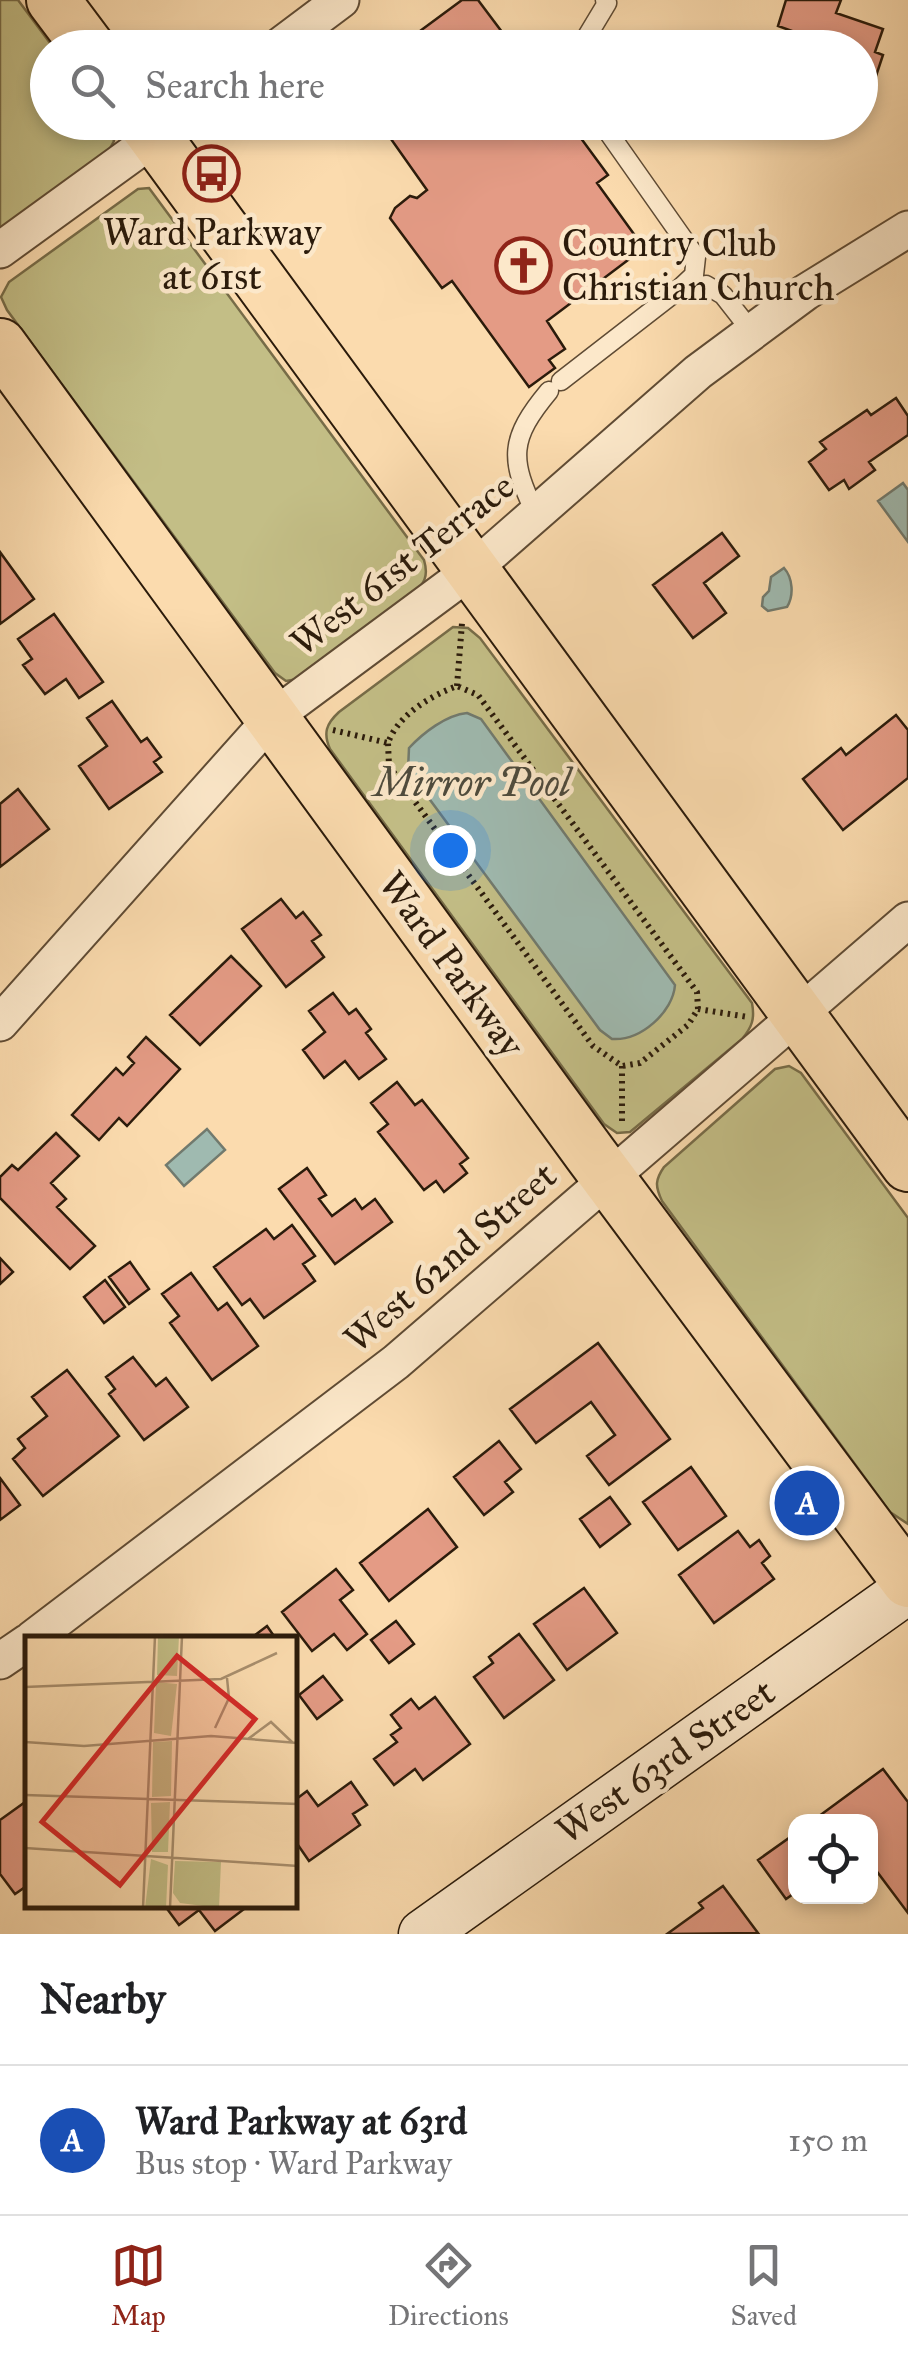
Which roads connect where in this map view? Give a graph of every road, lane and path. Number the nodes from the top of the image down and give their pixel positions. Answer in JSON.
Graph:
{"nodes":[{"id":1,"x":54,"y":0,"type":"edge"},
{"id":2,"x":342,"y":0,"type":"edge"},
{"id":3,"x":605,"y":0,"type":"edge"},
{"id":4,"x":76,"y":30,"type":"edge"},
{"id":5,"x":301,"y":30,"type":"edge"},
{"id":6,"x":591,"y":30,"type":"edge"},
{"id":7,"x":142,"y":140,"type":"edge"},
{"id":8,"x":167,"y":140,"type":"edge"},
{"id":9,"x":613,"y":140,"type":"edge"},
{"id":10,"x":908,"y":229,"type":"edge"},
{"id":11,"x":0,"y":250,"type":"edge"},
{"id":12,"x":677,"y":291,"type":"junction"},
{"id":13,"x":752,"y":332,"type":"junction"},
{"id":14,"x":0,"y":345,"type":"edge"},
{"id":15,"x":536,"y":514,"type":"junction"},
{"id":16,"x":473,"y":570,"type":"junction"},
{"id":17,"x":462,"y":622,"type":"dead end"},
{"id":18,"x":457,"y":686,"type":"junction"},
{"id":19,"x":272,"y":718,"type":"junction"},
{"id":20,"x":388,"y":743,"type":"junction"},
{"id":21,"x":908,"y":920,"type":"edge"},
{"id":22,"x":698,"y":1009,"type":"junction"},
{"id":23,"x":776,"y":1016,"type":"junction"},
{"id":24,"x":0,"y":1023,"type":"edge"},
{"id":25,"x":622,"y":1066,"type":"junction"},
{"id":26,"x":612,"y":1155,"type":"junction"},
{"id":27,"x":908,"y":1165,"type":"edge"},
{"id":28,"x":908,"y":1585,"type":"edge"},
{"id":29,"x":36,"y":1636,"type":"edge"},
{"id":30,"x":25,"y":1643,"type":"edge"},
{"id":31,"x":0,"y":1660,"type":"edge"},
{"id":32,"x":423,"y":1934,"type":"edge"}],
"edges":[{"from":1,"to":4,"type":"main road"},
{"from":2,"to":5,"type":"street"},
{"from":3,"to":6,"type":"lane"},
{"from":7,"to":11,"type":"street"},
{"from":8,"to":16,"type":"main road"},
{"from":9,"to":12,"type":"lane"},
{"from":10,"to":13,"type":"street","name":"West 61st Terrace"},
{"from":12,"to":13,"type":"lane"},
{"from":12,"to":15,"type":"lane"},
{"from":13,"to":15,"type":"street","name":"West 61st Terrace"},
{"from":14,"to":19,"type":"main road","name":"Ward Parkway"},
{"from":15,"to":16,"type":"street","name":"West 61st Terrace"},
{"from":16,"to":19,"type":"street","name":"West 61st Terrace"},
{"from":16,"to":23,"type":"main road"},
{"from":17,"to":18,"type":"path"},
{"from":18,"to":20,"type":"path"},
{"from":18,"to":22,"type":"path"},
{"from":19,"to":20,"type":"path"},
{"from":19,"to":24,"type":"street","name":"West 61st Terrace"},
{"from":19,"to":26,"type":"main road","name":"Ward Parkway"},
{"from":20,"to":25,"type":"path"},
{"from":21,"to":23,"type":"street","name":"West 62nd Street"},
{"from":22,"to":23,"type":"path"},
{"from":22,"to":25,"type":"path"},
{"from":23,"to":26,"type":"street","name":"West 62nd Street"},
{"from":23,"to":27,"type":"main road"},
{"from":25,"to":26,"type":"path"},
{"from":26,"to":28,"type":"main road","name":"Ward Parkway"},
{"from":26,"to":29,"type":"street","name":"West 62nd Street"},
{"from":28,"to":32,"type":"main road","name":"West 63rd Street"},
{"from":30,"to":31,"type":"street","name":"West 62nd Street"}]}
